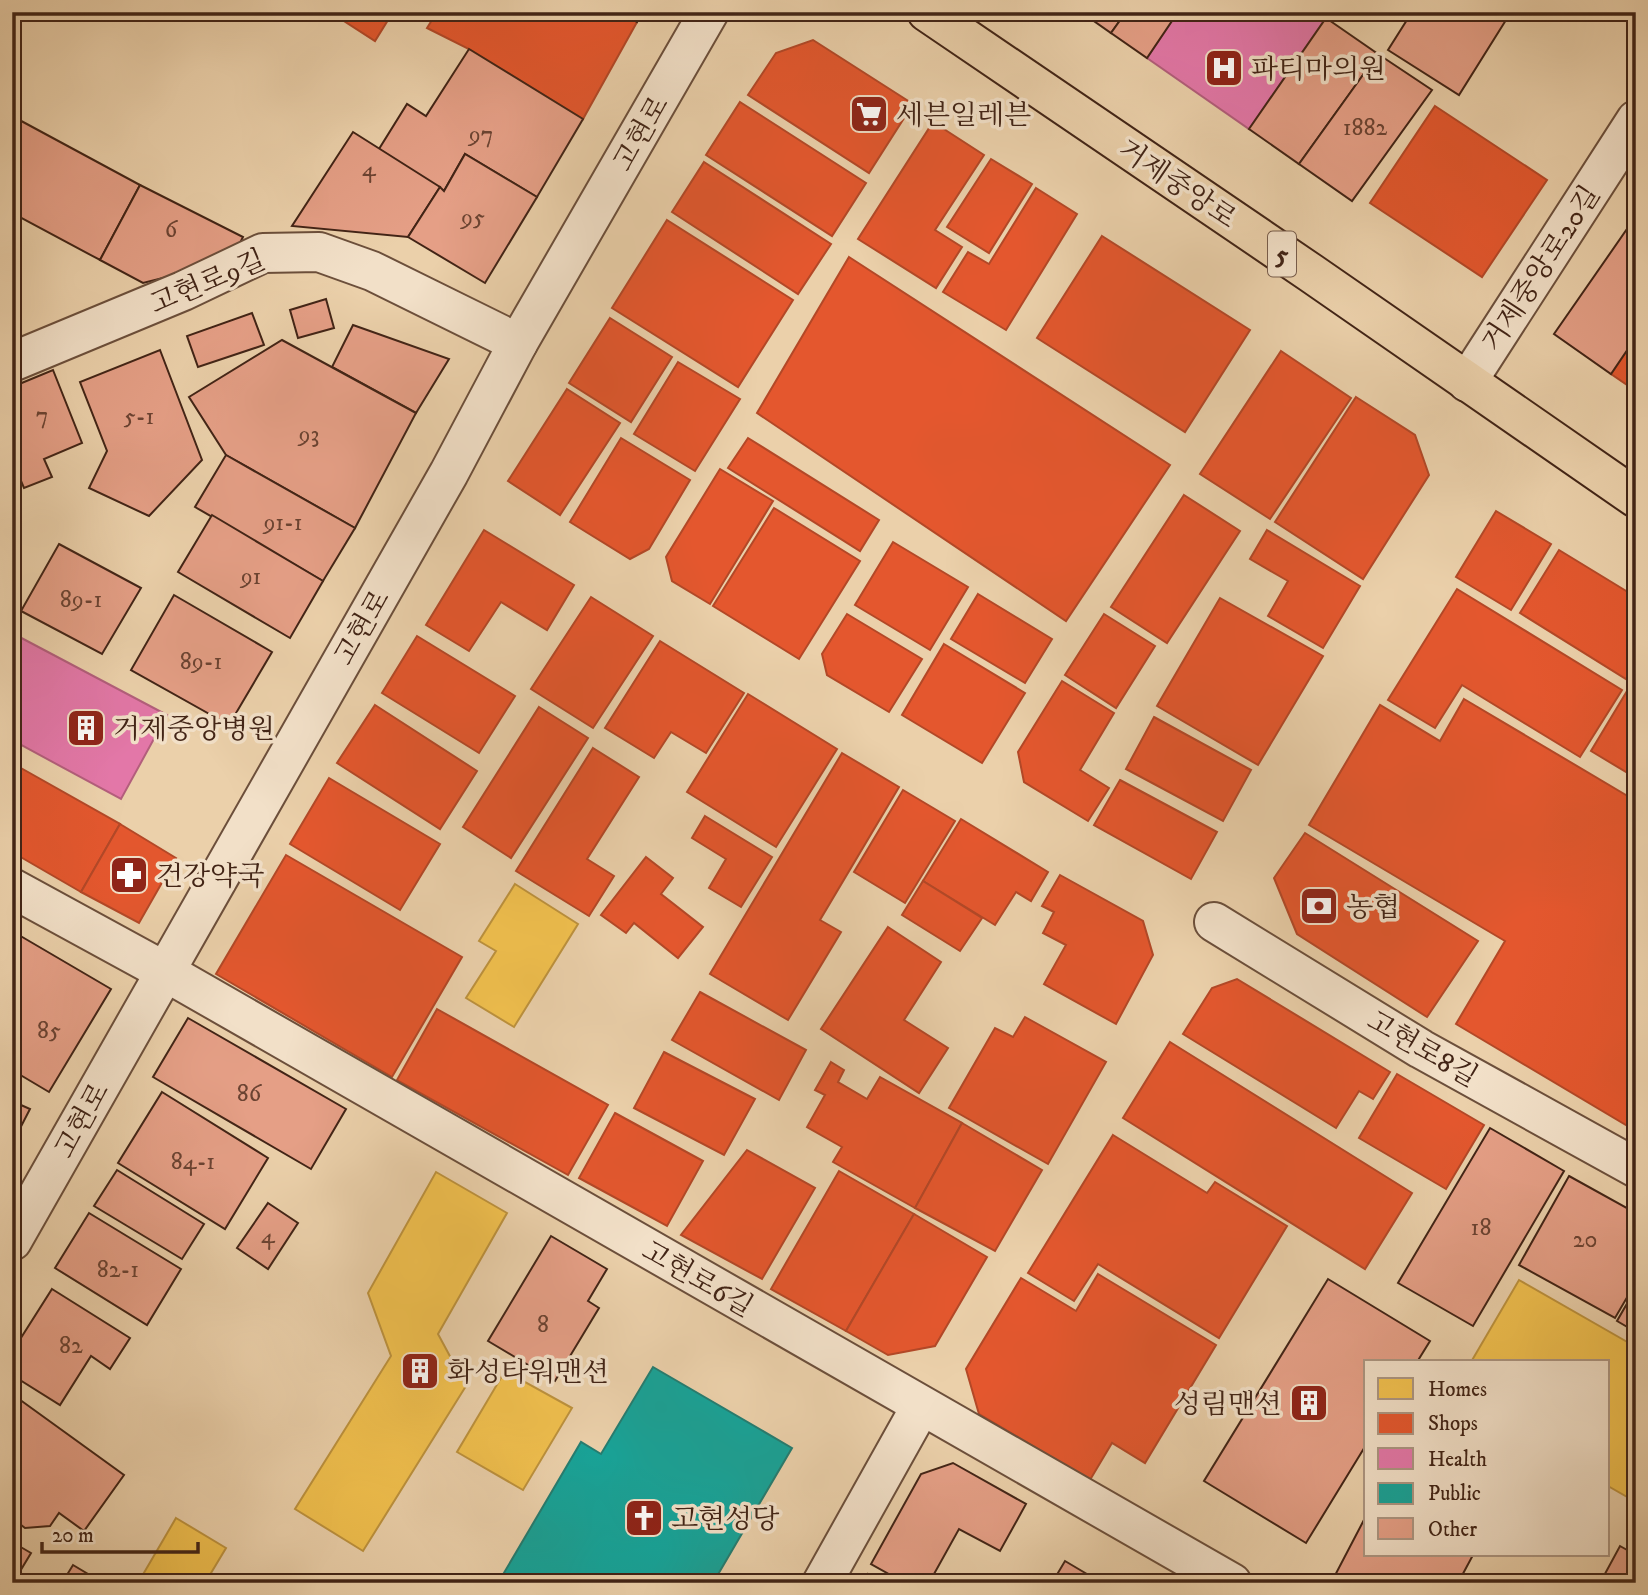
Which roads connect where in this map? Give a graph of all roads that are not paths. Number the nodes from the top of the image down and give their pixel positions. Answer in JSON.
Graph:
{"nodes":[{"id":1,"x":927,"y":12,"type":"edge"},
{"id":2,"x":706,"y":19,"type":"edge"},
{"id":3,"x":1636,"y":120,"type":"edge"},
{"id":4,"x":518,"y":343,"type":"junction"},
{"id":5,"x":12,"y":362,"type":"edge"},
{"id":6,"x":1467,"y":382,"type":"junction"},
{"id":7,"x":1636,"y":498,"type":"edge"},
{"id":8,"x":12,"y":888,"type":"edge"},
{"id":9,"x":1214,"y":922,"type":"dead end"},
{"id":10,"x":164,"y":971,"type":"junction"},
{"id":11,"x":1636,"y":1168,"type":"edge"},
{"id":12,"x":12,"y":1241,"type":"edge"},
{"id":13,"x":921,"y":1406,"type":"junction"},
{"id":14,"x":822,"y":1583,"type":"edge"},
{"id":15,"x":1232,"y":1583,"type":"edge"}],
"edges":[{"from":1,"to":6,"type":"main road","name":"거제중앙로","number":"5"},
{"from":2,"to":4,"type":"street","name":"고현로"},
{"from":3,"to":6,"type":"street","name":"거제중앙로20길"},
{"from":4,"to":5,"type":"street","name":"고현로9길"},
{"from":4,"to":10,"type":"street","name":"고현로"},
{"from":6,"to":7,"type":"main road","name":"거제중앙로","number":"5"},
{"from":8,"to":10,"type":"street","name":"고현로6길"},
{"from":9,"to":11,"type":"street","name":"고현로8길"},
{"from":10,"to":12,"type":"street","name":"고현로"},
{"from":10,"to":13,"type":"street","name":"고현로6길"},
{"from":13,"to":14,"type":"street"},
{"from":13,"to":15,"type":"street","name":"고현로6길"}]}
